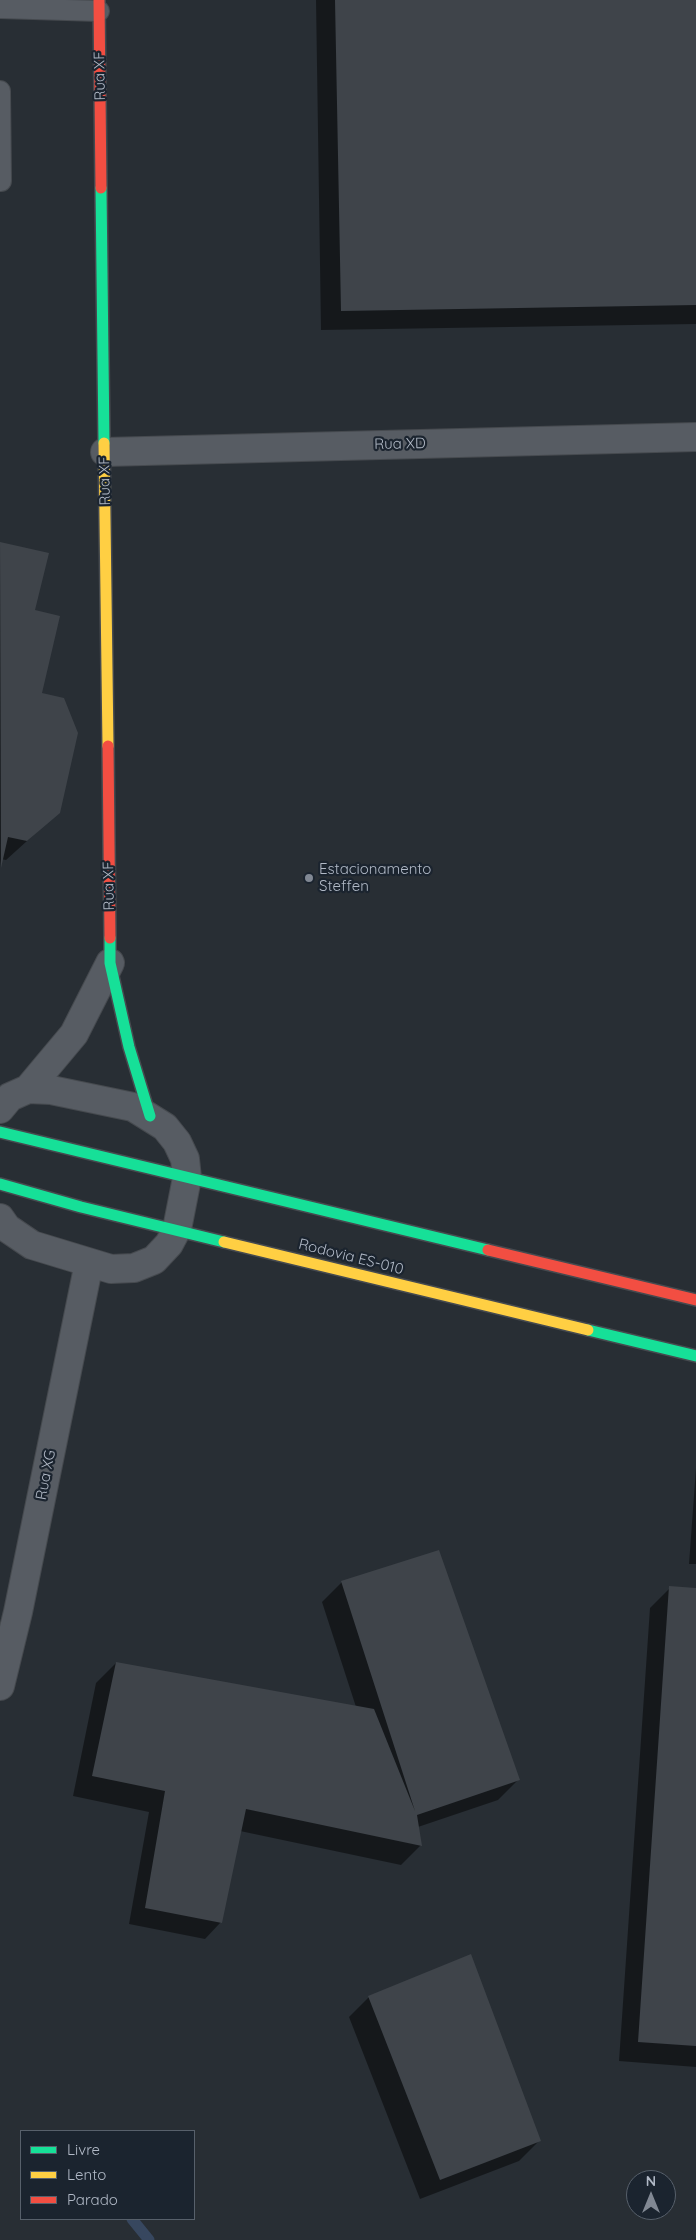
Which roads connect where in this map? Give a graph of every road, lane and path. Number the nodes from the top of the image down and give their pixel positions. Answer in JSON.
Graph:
{"nodes":[{"id":1,"x":99,"y":5,"type":"edge"},
{"id":2,"x":0,"y":8,"type":"edge"},
{"id":3,"x":0,"y":91,"type":"edge"},
{"id":4,"x":1,"y":181,"type":"edge"},
{"id":5,"x":696,"y":437,"type":"edge"},
{"id":6,"x":105,"y":452,"type":"junction"},
{"id":7,"x":110,"y":963,"type":"junction"},
{"id":8,"x":28,"y":1089,"type":"junction"},
{"id":9,"x":0,"y":1109,"type":"edge"},
{"id":10,"x":150,"y":1116,"type":"junction"},
{"id":11,"x":0,"y":1132,"type":"edge"},
{"id":12,"x":188,"y":1178,"type":"junction"},
{"id":13,"x":0,"y":1184,"type":"edge"},
{"id":14,"x":0,"y":1218,"type":"edge"},
{"id":15,"x":177,"y":1229,"type":"junction"},
{"id":16,"x":89,"y":1263,"type":"junction"},
{"id":17,"x":696,"y":1300,"type":"edge"},
{"id":18,"x":696,"y":1356,"type":"edge"},
{"id":19,"x":0,"y":1686,"type":"edge"}],
"edges":[{"from":1,"to":2,"type":"lane"},
{"from":1,"to":6,"type":"main road","name":"Rua XF"},
{"from":3,"to":4,"type":"lane"},
{"from":5,"to":6,"type":"street","name":"Rua XD"},
{"from":6,"to":7,"type":"main road","name":"Rua XF"},
{"from":7,"to":8,"type":"street","name":"Rua XF"},
{"from":7,"to":10,"type":"main road","name":"Rua XF"},
{"from":8,"to":9,"type":"street","name":"Rua XF"},
{"from":8,"to":10,"type":"street"},
{"from":10,"to":12,"type":"street"},
{"from":11,"to":12,"type":"main road"},
{"from":12,"to":15,"type":"street"},
{"from":12,"to":17,"type":"main road"},
{"from":13,"to":15,"type":"main road","name":"Rodovia ES-010"},
{"from":14,"to":16,"type":"street"},
{"from":15,"to":16,"type":"street"},
{"from":15,"to":18,"type":"main road","name":"Rodovia ES-010"},
{"from":16,"to":19,"type":"street","name":"Rua XG"}]}
